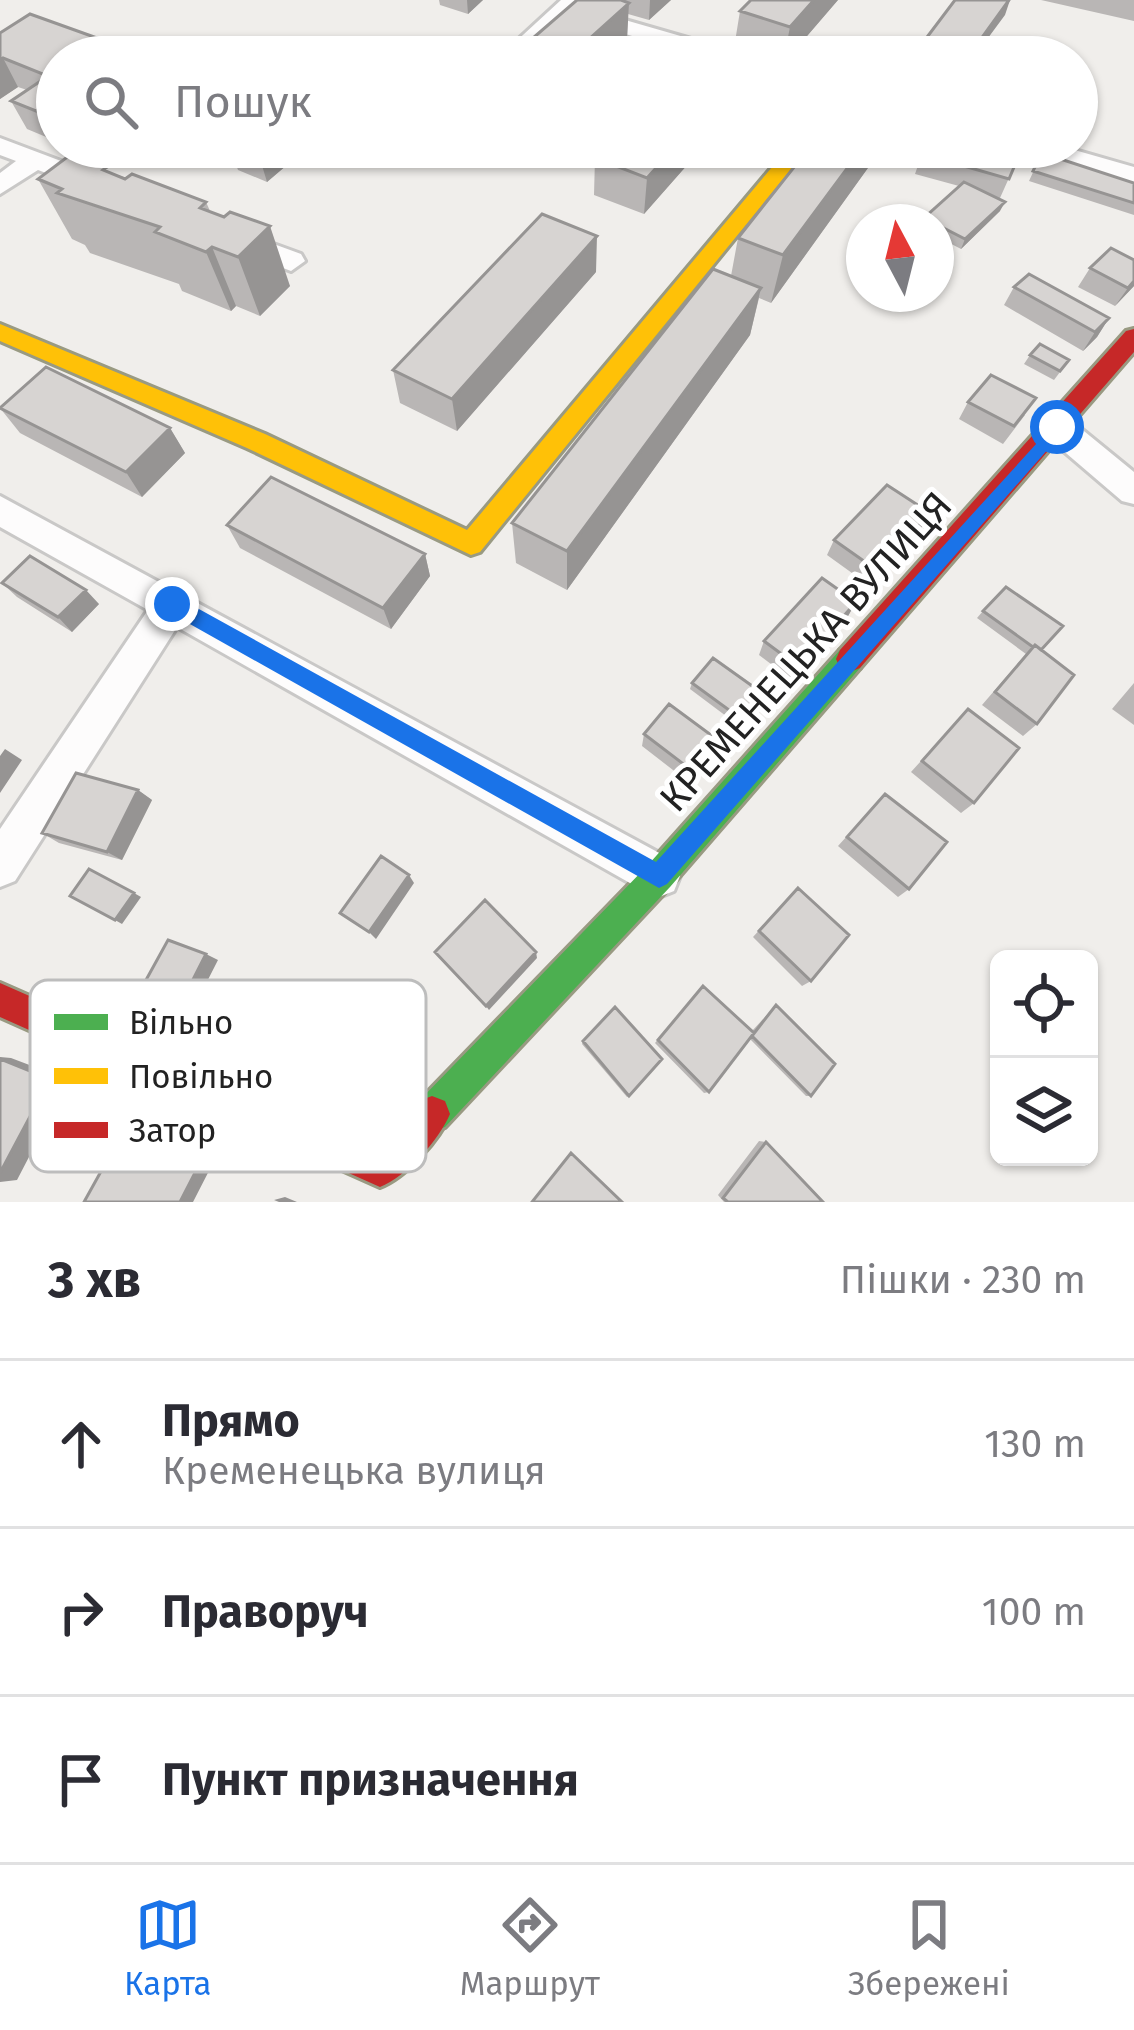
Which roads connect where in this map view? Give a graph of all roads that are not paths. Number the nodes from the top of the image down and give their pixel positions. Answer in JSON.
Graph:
{"nodes":[{"id":1,"x":569,"y":5,"type":"edge"},
{"id":2,"x":534,"y":36,"type":"edge"},
{"id":3,"x":664,"y":36,"type":"edge"},
{"id":4,"x":0,"y":146,"type":"edge"},
{"id":5,"x":34,"y":160,"type":"joint"},
{"id":6,"x":1098,"y":165,"type":"edge"},
{"id":7,"x":54,"y":168,"type":"edge"},
{"id":8,"x":782,"y":168,"type":"edge"},
{"id":9,"x":1134,"y":176,"type":"edge"},
{"id":10,"x":0,"y":186,"type":"edge"},
{"id":11,"x":120,"y":194,"type":"edge"},
{"id":12,"x":205,"y":227,"type":"edge"},
{"id":13,"x":291,"y":261,"type":"dead end"},
{"id":14,"x":0,"y":332,"type":"edge"},
{"id":15,"x":1134,"y":337,"type":"edge"},
{"id":16,"x":1057,"y":427,"type":"junction"},
{"id":17,"x":1134,"y":490,"type":"edge"},
{"id":18,"x":0,"y":510,"type":"edge"},
{"id":19,"x":172,"y":604,"type":"junction"},
{"id":20,"x":0,"y":866,"type":"edge"},
{"id":21,"x":659,"y":876,"type":"junction"},
{"id":22,"x":0,"y":1000,"type":"edge"},
{"id":23,"x":30,"y":1013,"type":"edge"},
{"id":24,"x":426,"y":1121,"type":"edge"}],
"edges":[{"from":1,"to":2,"type":"street"},
{"from":1,"to":3,"type":"street"},
{"from":4,"to":5,"type":"street"},
{"from":5,"to":10,"type":"street"},
{"from":6,"to":9,"type":"street"},
{"from":7,"to":11,"type":"street"},
{"from":8,"to":14,"type":"street"},
{"from":12,"to":13,"type":"street"},
{"from":15,"to":16,"type":"street","name":"КРЕМЕНЕЦЬКА ВУЛИЦЯ"},
{"from":16,"to":17,"type":"street"},
{"from":16,"to":21,"type":"street","name":"КРЕМЕНЕЦЬКА ВУЛИЦЯ"},
{"from":18,"to":19,"type":"street"},
{"from":19,"to":20,"type":"street"},
{"from":19,"to":21,"type":"street"},
{"from":21,"to":24,"type":"street","name":"КРЕМЕНЕЦЬКА ВУЛИЦЯ"},
{"from":22,"to":23,"type":"street","name":"КРЕМЕНЕЦЬКА ВУЛИЦЯ"}]}
